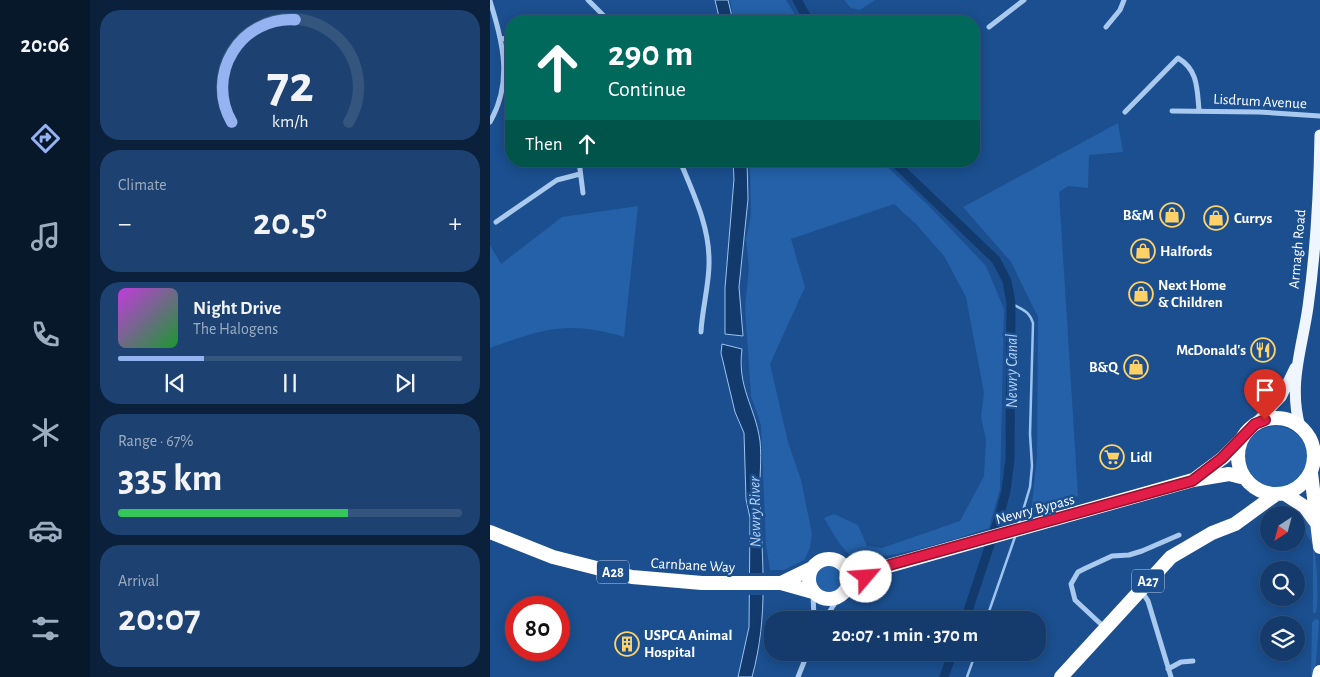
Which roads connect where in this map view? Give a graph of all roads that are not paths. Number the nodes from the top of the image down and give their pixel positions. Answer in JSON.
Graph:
{"nodes":[{"id":1,"x":588,"y":0,"type":"edge"},
{"id":2,"x":1024,"y":0,"type":"edge"},
{"id":3,"x":1124,"y":0,"type":"edge"},
{"id":4,"x":490,"y":1,"type":"edge"},
{"id":5,"x":604,"y":15,"type":"edge"},
{"id":6,"x":989,"y":27,"type":"dead end"},
{"id":7,"x":1106,"y":27,"type":"dead end"},
{"id":8,"x":505,"y":39,"type":"edge"},
{"id":9,"x":502,"y":40,"type":"junction"},
{"id":10,"x":1199,"y":110,"type":"junction"},
{"id":11,"x":1172,"y":111,"type":"dead end"},
{"id":12,"x":1125,"y":112,"type":"dead end"},
{"id":13,"x":1320,"y":116,"type":"edge"},
{"id":14,"x":490,"y":122,"type":"edge"},
{"id":15,"x":1320,"y":135,"type":"edge"},
{"id":16,"x":579,"y":167,"type":"edge"},
{"id":17,"x":682,"y":167,"type":"edge"},
{"id":18,"x":580,"y":174,"type":"junction"},
{"id":19,"x":584,"y":193,"type":"dead end"},
{"id":20,"x":496,"y":222,"type":"dead end"},
{"id":21,"x":701,"y":332,"type":"dead end"},
{"id":22,"x":1296,"y":364,"type":"junction"},
{"id":23,"x":1255,"y":424,"type":"junction"},
{"id":24,"x":1302,"y":428,"type":"junction"},
{"id":25,"x":1320,"y":432,"type":"edge"},
{"id":26,"x":1242,"y":439,"type":"junction"},
{"id":27,"x":1315,"y":465,"type":"edge"},
{"id":28,"x":1245,"y":478,"type":"junction"},
{"id":29,"x":1193,"y":480,"type":"junction"},
{"id":30,"x":1256,"y":489,"type":"junction"},
{"id":31,"x":1280,"y":494,"type":"junction"},
{"id":32,"x":1254,"y":510,"type":"junction"},
{"id":33,"x":1316,"y":522,"type":"junction"},
{"id":34,"x":490,"y":532,"type":"edge"},
{"id":35,"x":1179,"y":535,"type":"dead end"},
{"id":36,"x":1320,"y":547,"type":"edge"},
{"id":37,"x":844,"y":565,"type":"junction"},
{"id":38,"x":886,"y":566,"type":"junction"},
{"id":39,"x":812,"y":568,"type":"junction"},
{"id":40,"x":776,"y":583,"type":"junction"},
{"id":41,"x":1141,"y":589,"type":"junction"},
{"id":42,"x":813,"y":592,"type":"junction"},
{"id":43,"x":843,"y":593,"type":"junction"},
{"id":44,"x":814,"y":611,"type":"edge"},
{"id":45,"x":830,"y":611,"type":"edge"},
{"id":46,"x":1105,"y":628,"type":"junction"},
{"id":47,"x":1193,"y":660,"type":"dead end"},
{"id":48,"x":804,"y":661,"type":"edge"},
{"id":49,"x":1168,"y":669,"type":"junction"},
{"id":50,"x":1320,"y":672,"type":"edge"},
{"id":51,"x":798,"y":677,"type":"edge"},
{"id":52,"x":1061,"y":677,"type":"edge"},
{"id":53,"x":1171,"y":677,"type":"edge"},
{"id":54,"x":1320,"y":677,"type":"edge"}],
"edges":[{"from":1,"to":5,"type":"street"},
{"from":2,"to":6,"type":"street"},
{"from":3,"to":7,"type":"street"},
{"from":4,"to":9,"type":"street"},
{"from":8,"to":9,"type":"street"},
{"from":9,"to":14,"type":"street"},
{"from":10,"to":11,"type":"street","name":"Lisdrum Avenue"},
{"from":10,"to":12,"type":"street","name":"Lisdrum Avenue"},
{"from":10,"to":13,"type":"street","name":"Lisdrum Avenue"},
{"from":15,"to":22,"type":"main road","name":"Armagh Road"},
{"from":16,"to":18,"type":"street"},
{"from":17,"to":21,"type":"street"},
{"from":18,"to":19,"type":"street"},
{"from":18,"to":20,"type":"street"},
{"from":22,"to":23,"type":"main road","name":"Armagh Road"},
{"from":22,"to":24,"type":"main road","name":"Armagh Road"},
{"from":23,"to":24,"type":"highway"},
{"from":23,"to":26,"type":"highway"},
{"from":24,"to":25,"type":"highway"},
{"from":24,"to":27,"type":"highway"},
{"from":26,"to":28,"type":"highway"},
{"from":26,"to":29,"type":"highway"},
{"from":27,"to":31,"type":"highway"},
{"from":27,"to":33,"type":"highway"},
{"from":28,"to":29,"type":"highway"},
{"from":28,"to":30,"type":"highway"},
{"from":29,"to":38,"type":"highway","name":"Newry Bypass"},
{"from":30,"to":31,"type":"highway"},
{"from":30,"to":32,"type":"highway"},
{"from":31,"to":32,"type":"highway","number":"A27"},
{"from":31,"to":33,"type":"highway"},
{"from":32,"to":41,"type":"highway","number":"A27"},
{"from":33,"to":36,"type":"highway"},
{"from":34,"to":40,"type":"highway","name":"Carnbane Way","number":"A28"},
{"from":35,"to":46,"type":"street"},
{"from":37,"to":38,"type":"highway"},
{"from":37,"to":39,"type":"highway"},
{"from":37,"to":43,"type":"highway"},
{"from":38,"to":43,"type":"highway"},
{"from":39,"to":40,"type":"highway"},
{"from":39,"to":42,"type":"highway"},
{"from":40,"to":42,"type":"highway"},
{"from":41,"to":46,"type":"highway","number":"A27"},
{"from":41,"to":49,"type":"street"},
{"from":42,"to":43,"type":"highway"},
{"from":42,"to":44,"type":"street"},
{"from":43,"to":45,"type":"street"},
{"from":46,"to":52,"type":"highway","number":"A27"},
{"from":47,"to":49,"type":"street"},
{"from":48,"to":51,"type":"street"},
{"from":49,"to":53,"type":"street"},
{"from":50,"to":54,"type":"highway"}]}
